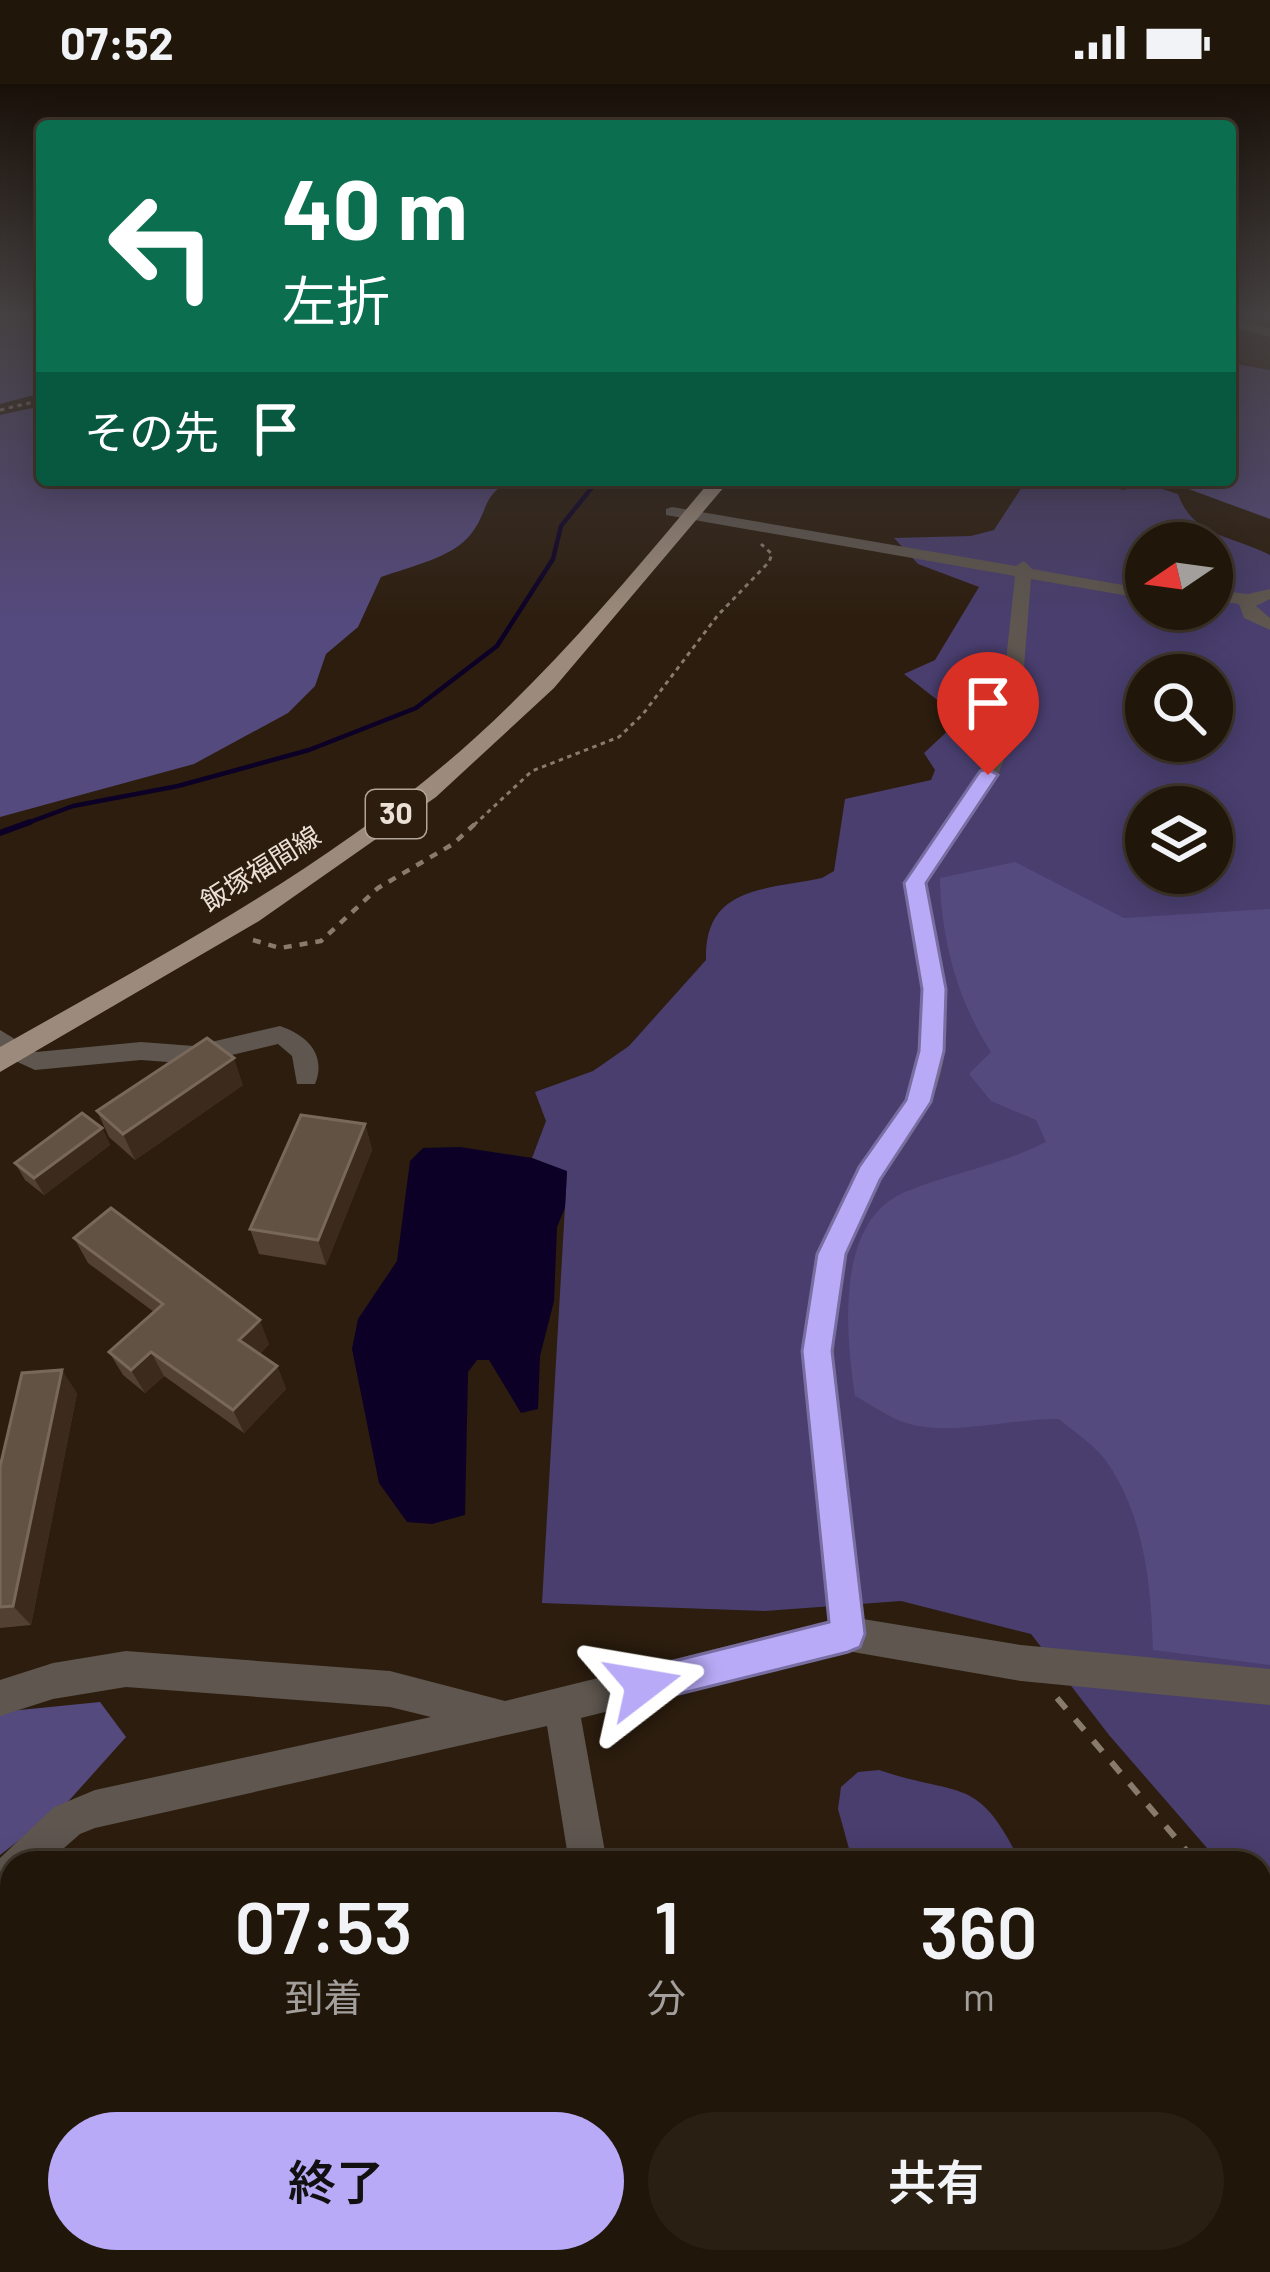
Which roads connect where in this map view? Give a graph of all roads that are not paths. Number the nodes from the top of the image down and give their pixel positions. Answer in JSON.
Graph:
{"nodes":[{"id":1,"x":697,"y":486,"type":"edge"},
{"id":2,"x":715,"y":486,"type":"edge"},
{"id":3,"x":682,"y":514,"type":"junction"},
{"id":4,"x":1024,"y":570,"type":"junction"},
{"id":5,"x":1125,"y":587,"type":"edge"},
{"id":6,"x":1270,"y":594,"type":"edge"},
{"id":7,"x":1233,"y":601,"type":"edge"},
{"id":8,"x":1233,"y":606,"type":"edge"},
{"id":9,"x":1250,"y":606,"type":"junction"},
{"id":10,"x":1270,"y":626,"type":"edge"},
{"id":11,"x":4,"y":1048,"type":"edge"},
{"id":12,"x":306,"y":1077,"type":"dead end"},
{"id":13,"x":848,"y":1634,"type":"junction"},
{"id":14,"x":1270,"y":1687,"type":"edge"},
{"id":15,"x":0,"y":1698,"type":"edge"},
{"id":16,"x":561,"y":1705,"type":"junction"},
{"id":17,"x":508,"y":1718,"type":"junction"},
{"id":18,"x":32,"y":1851,"type":"edge"},
{"id":19,"x":586,"y":1851,"type":"edge"}],
"edges":[{"from":1,"to":3,"type":"main road","name":"飯塚福間線","number":"30"},
{"from":2,"to":3,"type":"main road","name":"飯塚福間線","number":"30"},
{"from":3,"to":4,"type":"street"},
{"from":3,"to":4,"type":"street"},
{"from":3,"to":11,"type":"main road","name":"飯塚福間線","number":"30"},
{"from":3,"to":11,"type":"main road","name":"飯塚福間線","number":"30"},
{"from":4,"to":5,"type":"street"},
{"from":4,"to":13,"type":"street"},
{"from":6,"to":9,"type":"street"},
{"from":7,"to":9,"type":"street"},
{"from":8,"to":9,"type":"street"},
{"from":9,"to":10,"type":"street"},
{"from":11,"to":12,"type":"street"},
{"from":13,"to":14,"type":"street"},
{"from":13,"to":16,"type":"street"},
{"from":15,"to":17,"type":"street"},
{"from":16,"to":17,"type":"street"},
{"from":16,"to":19,"type":"street"},
{"from":17,"to":18,"type":"street"}]}
